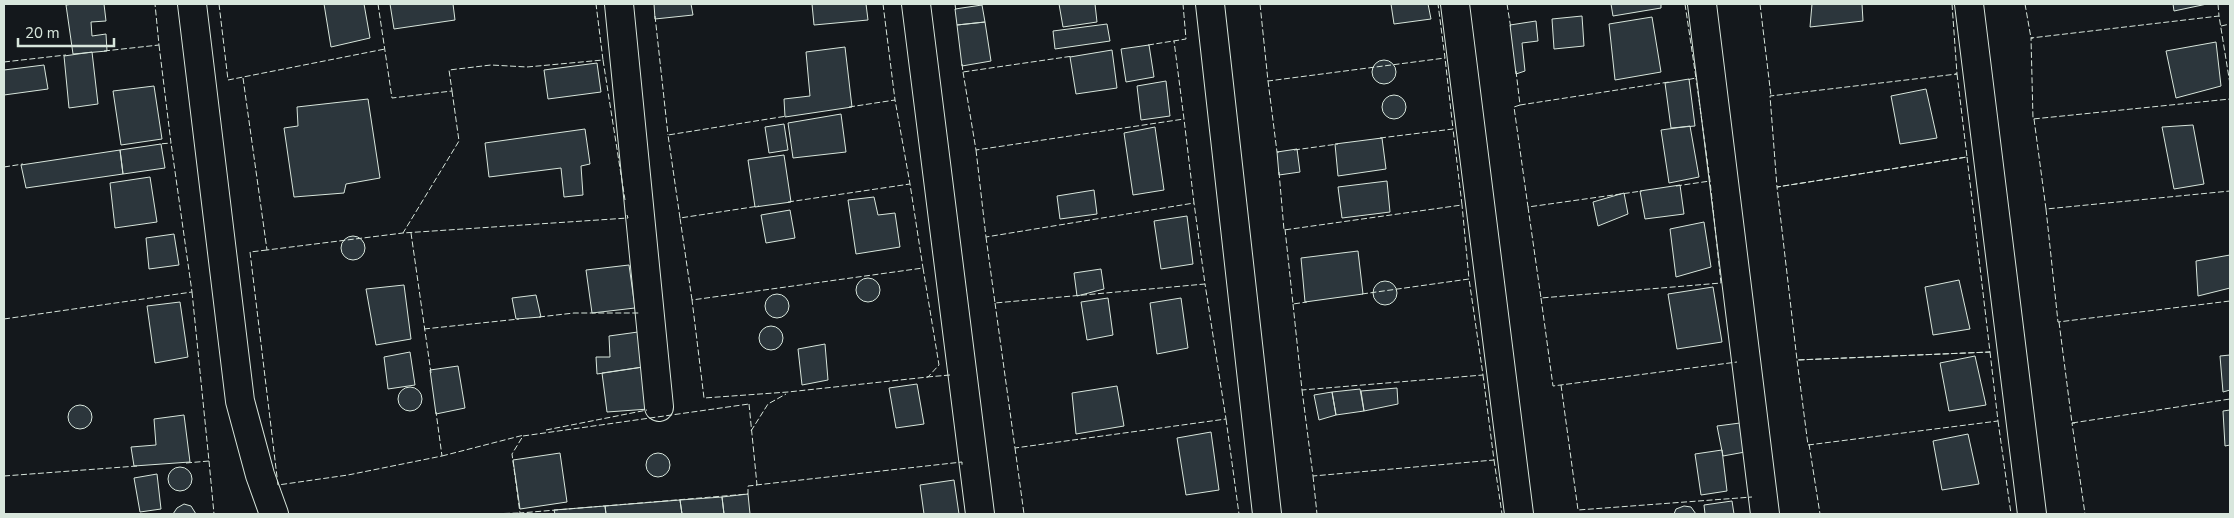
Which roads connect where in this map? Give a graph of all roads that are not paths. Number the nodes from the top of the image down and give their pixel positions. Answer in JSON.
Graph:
{"nodes":[{"id":1,"x":192,"y":4,"type":"edge"},
{"id":2,"x":619,"y":4,"type":"edge"},
{"id":3,"x":916,"y":4,"type":"edge"},
{"id":4,"x":1210,"y":4,"type":"edge"},
{"id":5,"x":1456,"y":4,"type":"edge"},
{"id":6,"x":1702,"y":4,"type":"edge"},
{"id":7,"x":1969,"y":4,"type":"edge"},
{"id":8,"x":659,"y":407,"type":"dead end"},
{"id":9,"x":274,"y":514,"type":"edge"},
{"id":10,"x":980,"y":514,"type":"edge"},
{"id":11,"x":1267,"y":514,"type":"edge"},
{"id":12,"x":1519,"y":514,"type":"edge"},
{"id":13,"x":1765,"y":514,"type":"edge"},
{"id":14,"x":2032,"y":514,"type":"edge"}],
"edges":[{"from":1,"to":9,"type":"street"},
{"from":2,"to":8,"type":"street"},
{"from":3,"to":10,"type":"street"},
{"from":4,"to":11,"type":"street"},
{"from":5,"to":12,"type":"street"},
{"from":6,"to":13,"type":"street"},
{"from":7,"to":14,"type":"street"}]}
